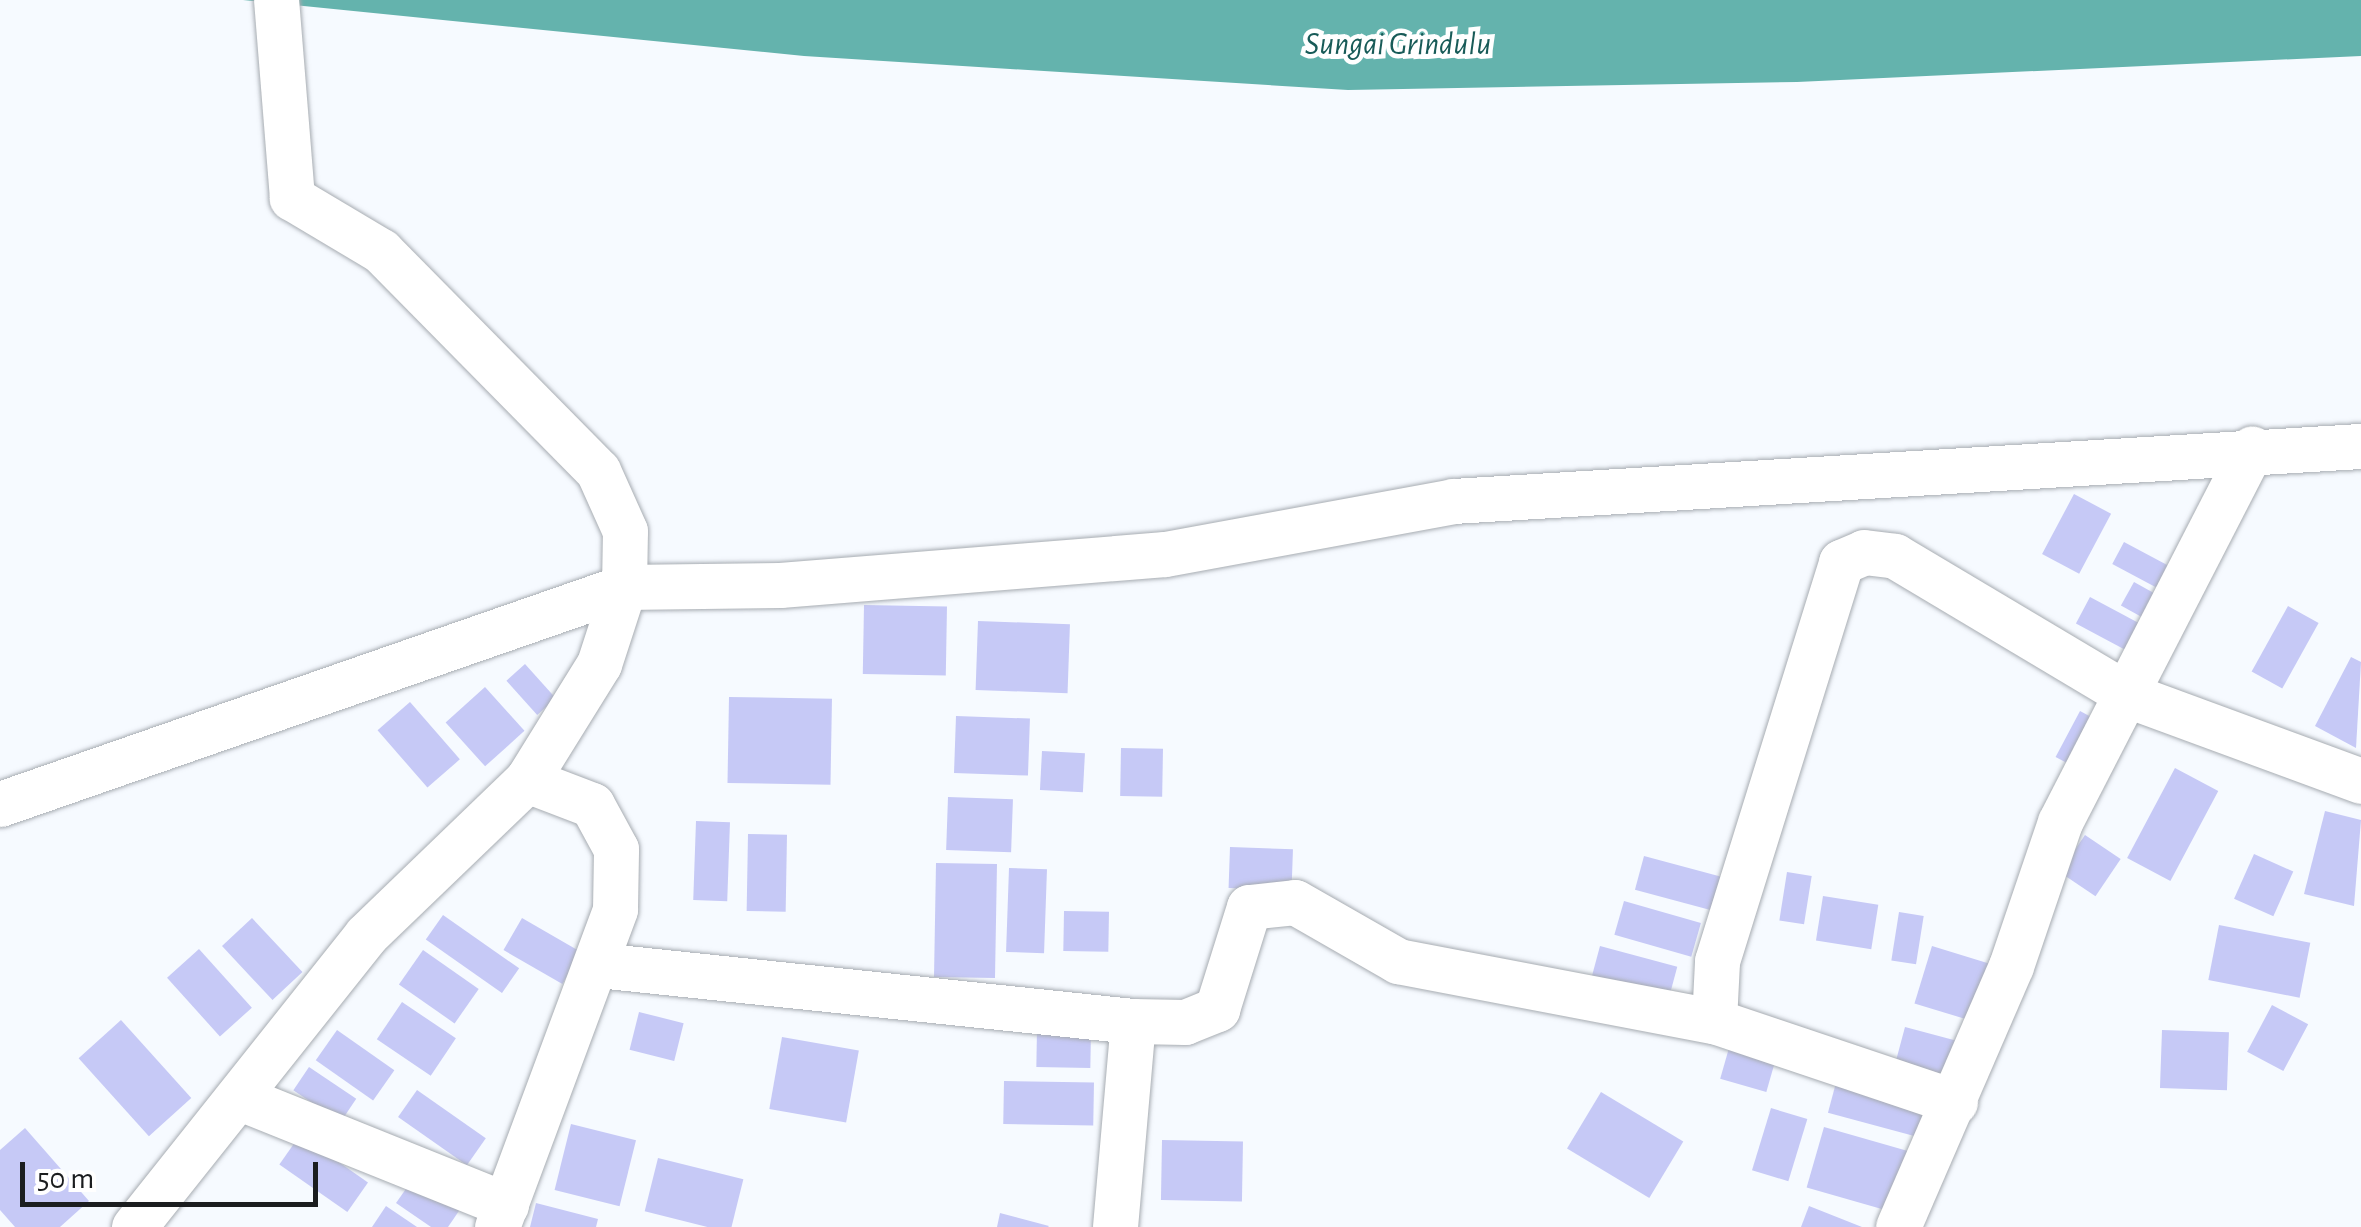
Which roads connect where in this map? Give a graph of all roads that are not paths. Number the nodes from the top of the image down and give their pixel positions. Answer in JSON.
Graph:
{"nodes":[{"id":1,"x":276,"y":0,"type":"edge"},
{"id":2,"x":2361,"y":446,"type":"edge"},
{"id":3,"x":2252,"y":449,"type":"junction"},
{"id":4,"x":624,"y":586,"type":"junction"},
{"id":5,"x":2130,"y":696,"type":"junction"},
{"id":6,"x":527,"y":780,"type":"junction"},
{"id":7,"x":2361,"y":781,"type":"edge"},
{"id":8,"x":0,"y":804,"type":"edge"},
{"id":9,"x":598,"y":965,"type":"junction"},
{"id":10,"x":1133,"y":1021,"type":"junction"},
{"id":11,"x":1714,"y":1021,"type":"junction"},
{"id":12,"x":238,"y":1097,"type":"junction"},
{"id":13,"x":1955,"y":1102,"type":"junction"},
{"id":14,"x":501,"y":1216,"type":"edge"},
{"id":15,"x":134,"y":1227,"type":"edge"},
{"id":16,"x":1115,"y":1227,"type":"edge"},
{"id":17,"x":1898,"y":1227,"type":"edge"}],
"edges":[{"from":1,"to":4,"type":"street"},
{"from":2,"to":3,"type":"street"},
{"from":3,"to":4,"type":"street"},
{"from":3,"to":5,"type":"street"},
{"from":4,"to":6,"type":"street"},
{"from":4,"to":8,"type":"street"},
{"from":5,"to":7,"type":"street"},
{"from":5,"to":11,"type":"street"},
{"from":5,"to":13,"type":"street"},
{"from":6,"to":9,"type":"street"},
{"from":6,"to":12,"type":"street"},
{"from":9,"to":10,"type":"street"},
{"from":9,"to":14,"type":"street"},
{"from":10,"to":11,"type":"street"},
{"from":10,"to":16,"type":"street"},
{"from":11,"to":13,"type":"street"},
{"from":12,"to":14,"type":"street"},
{"from":12,"to":15,"type":"street"},
{"from":13,"to":17,"type":"street"}]}
